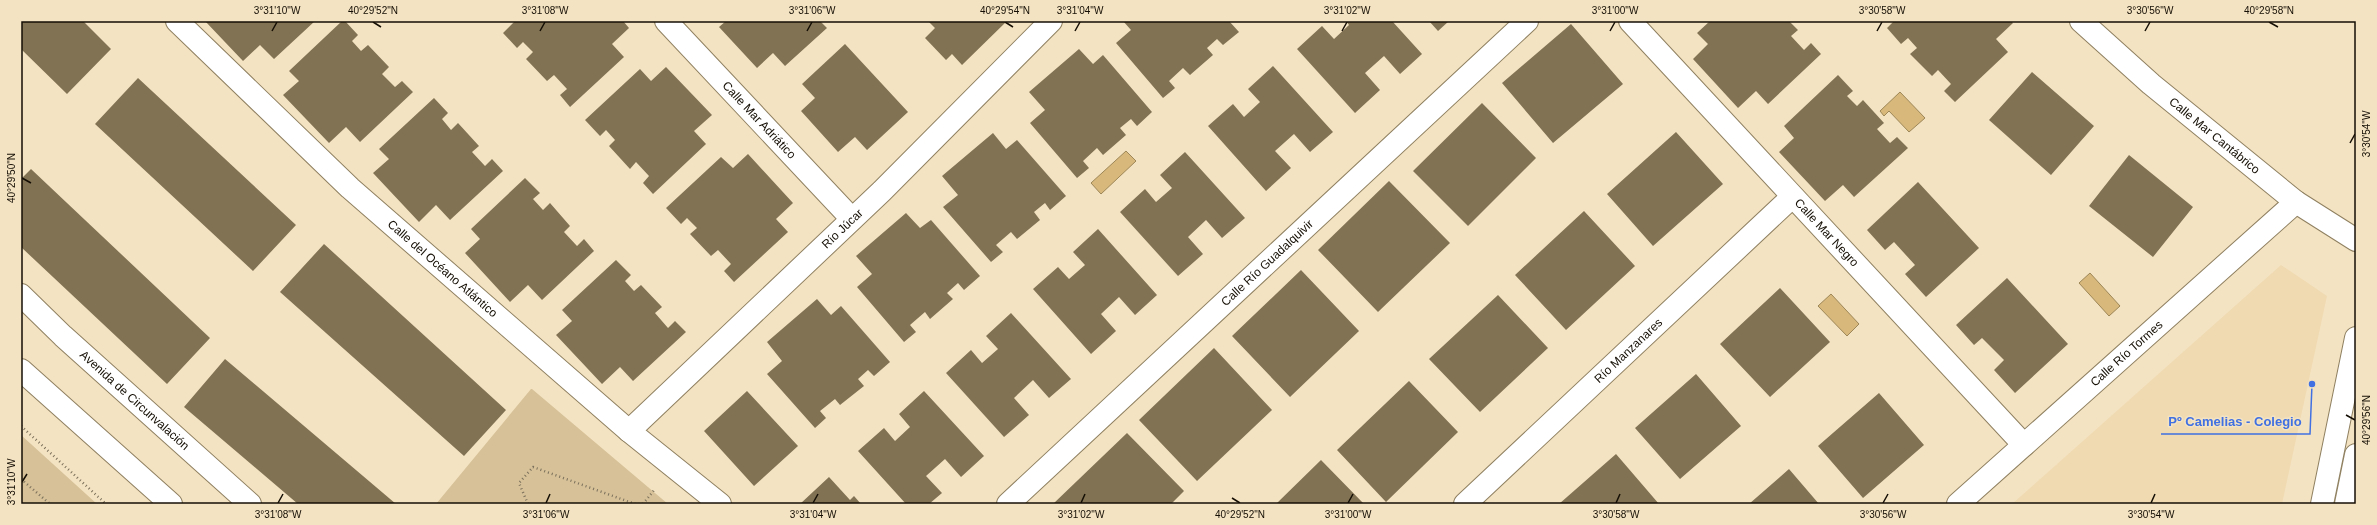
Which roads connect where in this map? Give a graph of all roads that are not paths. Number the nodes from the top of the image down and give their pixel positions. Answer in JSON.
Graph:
{"nodes":[{"id":1,"x":177,"y":21,"type":"edge"},
{"id":2,"x":666,"y":21,"type":"edge"},
{"id":3,"x":1051,"y":21,"type":"edge"},
{"id":4,"x":1527,"y":21,"type":"edge"},
{"id":5,"x":1630,"y":21,"type":"edge"},
{"id":6,"x":2081,"y":21,"type":"edge"},
{"id":7,"x":1792,"y":197,"type":"junction"},
{"id":8,"x":2296,"y":202,"type":"junction"},
{"id":9,"x":852,"y":219,"type":"junction"},
{"id":10,"x":2356,"y":240,"type":"edge"},
{"id":11,"x":21,"y":295,"type":"edge"},
{"id":12,"x":2356,"y":338,"type":"edge"},
{"id":13,"x":21,"y":370,"type":"edge"},
{"id":14,"x":629,"y":431,"type":"junction"},
{"id":15,"x":2024,"y":445,"type":"junction"},
{"id":16,"x":2356,"y":455,"type":"edge"},
{"id":17,"x":171,"y":504,"type":"edge"},
{"id":18,"x":250,"y":504,"type":"edge"},
{"id":19,"x":720,"y":504,"type":"edge"},
{"id":20,"x":1008,"y":504,"type":"edge"},
{"id":21,"x":1465,"y":504,"type":"edge"},
{"id":22,"x":1958,"y":504,"type":"edge"},
{"id":23,"x":2322,"y":504,"type":"edge"},
{"id":24,"x":2346,"y":504,"type":"edge"}],
"edges":[{"from":1,"to":14,"type":"street","name":"Calle del Océano Atlántico"},
{"from":2,"to":9,"type":"street","name":"Calle Mar Adriático"},
{"from":3,"to":9,"type":"street","name":"Río Júcar"},
{"from":4,"to":20,"type":"street","name":"Calle Río Guadalquivir"},
{"from":5,"to":7,"type":"street","name":"Calle Mar Negro"},
{"from":6,"to":8,"type":"street","name":"Calle Mar Cantábrico"},
{"from":7,"to":15,"type":"street","name":"Calle Mar Negro"},
{"from":7,"to":21,"type":"street","name":"Río Manzanares"},
{"from":8,"to":10,"type":"street","name":"Calle Mar Cantábrico"},
{"from":8,"to":15,"type":"street","name":"Calle Río Tormes"},
{"from":9,"to":14,"type":"street","name":"Río Júcar"},
{"from":11,"to":18,"type":"street","name":"Avenida de Circunvalación"},
{"from":12,"to":23,"type":"street"},
{"from":13,"to":17,"type":"street"},
{"from":14,"to":19,"type":"street","name":"Calle del Océano Atlántico"},
{"from":15,"to":22,"type":"street","name":"Calle Río Tormes"},
{"from":16,"to":24,"type":"street"}]}
